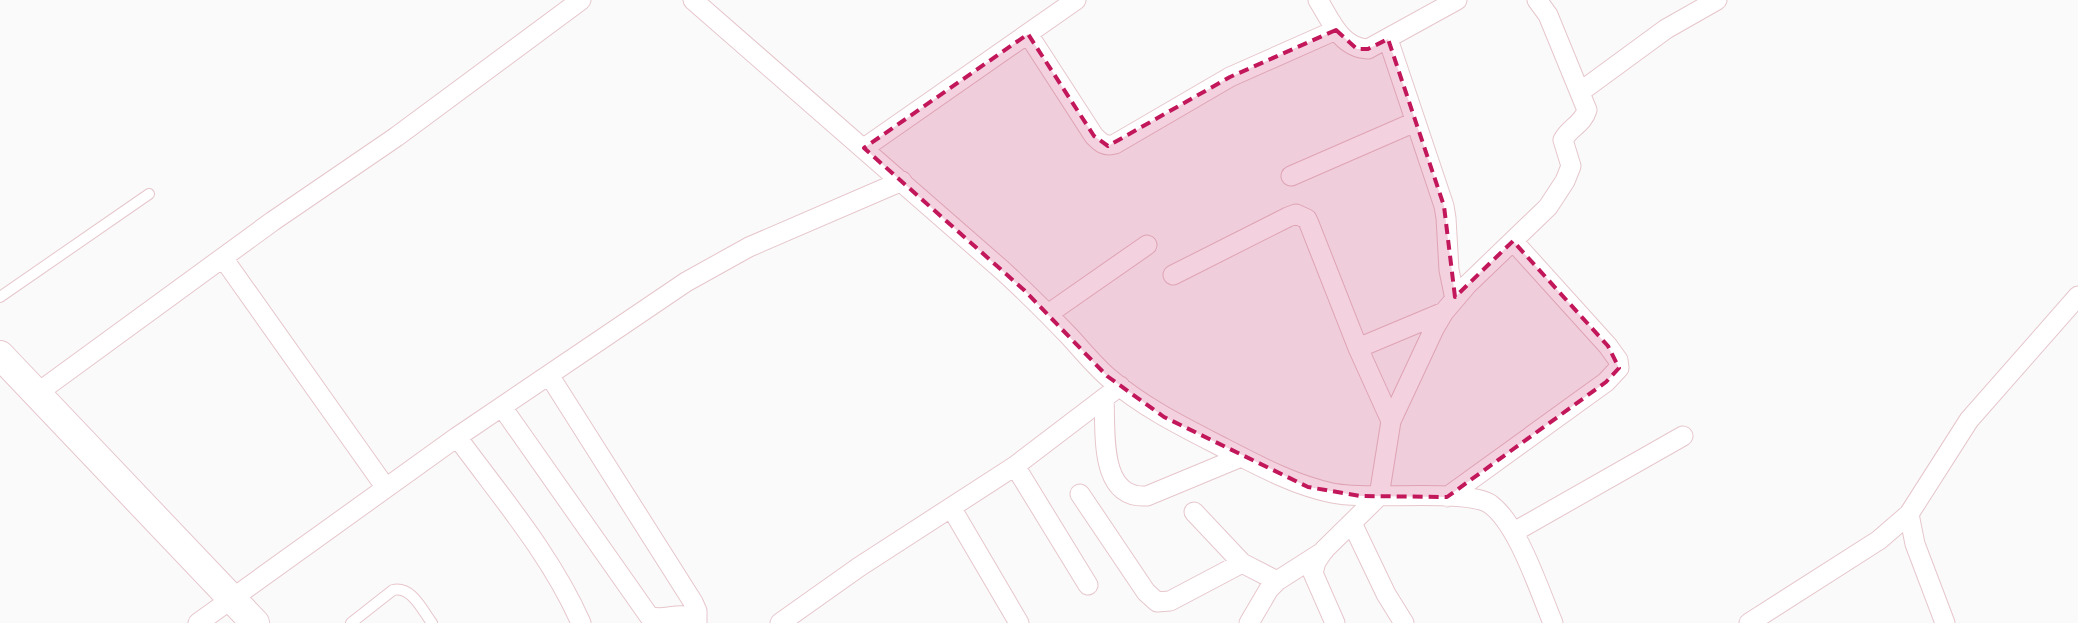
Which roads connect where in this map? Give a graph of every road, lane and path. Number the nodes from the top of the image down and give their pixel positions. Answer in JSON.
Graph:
{"nodes":[{"id":1,"x":581,"y":0,"type":"edge"},
{"id":2,"x":693,"y":0,"type":"edge"},
{"id":3,"x":1076,"y":0,"type":"edge"},
{"id":4,"x":1318,"y":0,"type":"edge"},
{"id":5,"x":1457,"y":0,"type":"edge"},
{"id":6,"x":1537,"y":0,"type":"edge"},
{"id":7,"x":1717,"y":0,"type":"edge"},
{"id":8,"x":1336,"y":30,"type":"junction"},
{"id":9,"x":1028,"y":34,"type":"junction"},
{"id":10,"x":1388,"y":40,"type":"junction"},
{"id":11,"x":1580,"y":92,"type":"junction"},
{"id":12,"x":1415,"y":122,"type":"junction"},
{"id":13,"x":864,"y":148,"type":"junction"},
{"id":14,"x":1291,"y":176,"type":"dead end"},
{"id":15,"x":902,"y":181,"type":"junction"},
{"id":16,"x":149,"y":194,"type":"dead end"},
{"id":17,"x":1513,"y":241,"type":"junction"},
{"id":18,"x":1147,"y":245,"type":"dead end"},
{"id":19,"x":223,"y":258,"type":"junction"},
{"id":20,"x":1173,"y":275,"type":"dead end"},
{"id":21,"x":2078,"y":296,"type":"edge"},
{"id":22,"x":0,"y":297,"type":"edge"},
{"id":23,"x":1450,"y":305,"type":"junction"},
{"id":24,"x":1048,"y":314,"type":"junction"},
{"id":25,"x":1358,"y":348,"type":"junction"},
{"id":26,"x":0,"y":355,"type":"edge"},
{"id":27,"x":549,"y":375,"type":"junction"},
{"id":28,"x":1120,"y":386,"type":"junction"},
{"id":29,"x":36,"y":394,"type":"junction"},
{"id":30,"x":1104,"y":398,"type":"junction"},
{"id":31,"x":502,"y":407,"type":"junction"},
{"id":32,"x":1391,"y":421,"type":"junction"},
{"id":33,"x":1683,"y":436,"type":"dead end"},
{"id":34,"x":457,"y":437,"type":"junction"},
{"id":35,"x":1240,"y":457,"type":"junction"},
{"id":36,"x":1014,"y":466,"type":"junction"},
{"id":37,"x":386,"y":488,"type":"junction"},
{"id":38,"x":1080,"y":494,"type":"dead end"},
{"id":39,"x":1379,"y":496,"type":"junction"},
{"id":40,"x":1446,"y":497,"type":"junction"},
{"id":41,"x":952,"y":509,"type":"junction"},
{"id":42,"x":1194,"y":512,"type":"dead end"},
{"id":43,"x":1909,"y":514,"type":"junction"},
{"id":44,"x":1352,"y":523,"type":"junction"},
{"id":45,"x":1514,"y":532,"type":"junction"},
{"id":46,"x":1324,"y":550,"type":"junction"},
{"id":47,"x":1242,"y":563,"type":"junction"},
{"id":48,"x":1277,"y":581,"type":"junction"},
{"id":49,"x":1088,"y":585,"type":"dead end"},
{"id":50,"x":231,"y":599,"type":"junction"},
{"id":51,"x":697,"y":622,"type":"edge"},
{"id":52,"x":198,"y":623,"type":"edge"},
{"id":53,"x":255,"y":623,"type":"edge"},
{"id":54,"x":351,"y":623,"type":"edge"},
{"id":55,"x":432,"y":623,"type":"edge"},
{"id":56,"x":581,"y":623,"type":"edge"},
{"id":57,"x":780,"y":623,"type":"edge"},
{"id":58,"x":1019,"y":623,"type":"edge"},
{"id":59,"x":1249,"y":623,"type":"edge"},
{"id":60,"x":1335,"y":623,"type":"edge"},
{"id":61,"x":1404,"y":623,"type":"edge"},
{"id":62,"x":1553,"y":623,"type":"edge"},
{"id":63,"x":1749,"y":623,"type":"edge"},
{"id":64,"x":1945,"y":623,"type":"edge"}],
"edges":[{"from":1,"to":19,"type":"street"},
{"from":2,"to":13,"type":"street"},
{"from":3,"to":9,"type":"street"},
{"from":4,"to":8,"type":"street"},
{"from":5,"to":10,"type":"street"},
{"from":6,"to":11,"type":"street"},
{"from":7,"to":11,"type":"street"},
{"from":8,"to":9,"type":"street"},
{"from":8,"to":10,"type":"street"},
{"from":9,"to":13,"type":"street"},
{"from":10,"to":12,"type":"street"},
{"from":11,"to":17,"type":"street"},
{"from":12,"to":14,"type":"street"},
{"from":12,"to":23,"type":"street"},
{"from":13,"to":15,"type":"street"},
{"from":15,"to":24,"type":"street"},
{"from":15,"to":27,"type":"street"},
{"from":16,"to":22,"type":"lane"},
{"from":17,"to":23,"type":"street"},
{"from":17,"to":40,"type":"street"},
{"from":18,"to":24,"type":"street"},
{"from":19,"to":29,"type":"street"},
{"from":19,"to":37,"type":"street"},
{"from":20,"to":25,"type":"street"},
{"from":21,"to":43,"type":"street"},
{"from":23,"to":25,"type":"street"},
{"from":23,"to":32,"type":"street"},
{"from":24,"to":28,"type":"street"},
{"from":25,"to":32,"type":"street"},
{"from":26,"to":29,"type":"highway"},
{"from":27,"to":31,"type":"street"},
{"from":27,"to":51,"type":"street"},
{"from":28,"to":30,"type":"street"},
{"from":28,"to":35,"type":"street"},
{"from":29,"to":50,"type":"highway"},
{"from":30,"to":35,"type":"street"},
{"from":30,"to":36,"type":"street"},
{"from":31,"to":34,"type":"street"},
{"from":31,"to":51,"type":"street"},
{"from":32,"to":39,"type":"street"},
{"from":33,"to":45,"type":"street"},
{"from":34,"to":37,"type":"street"},
{"from":34,"to":56,"type":"street"},
{"from":35,"to":39,"type":"street"},
{"from":36,"to":41,"type":"street"},
{"from":36,"to":49,"type":"street"},
{"from":37,"to":50,"type":"street"},
{"from":38,"to":47,"type":"street"},
{"from":39,"to":40,"type":"street"},
{"from":39,"to":44,"type":"street"},
{"from":40,"to":45,"type":"street"},
{"from":41,"to":57,"type":"street"},
{"from":41,"to":58,"type":"street"},
{"from":42,"to":47,"type":"street"},
{"from":43,"to":63,"type":"street"},
{"from":43,"to":64,"type":"street"},
{"from":44,"to":46,"type":"street"},
{"from":44,"to":61,"type":"street"},
{"from":45,"to":62,"type":"street"},
{"from":46,"to":48,"type":"street"},
{"from":46,"to":60,"type":"street"},
{"from":47,"to":48,"type":"street"},
{"from":48,"to":59,"type":"street"},
{"from":50,"to":52,"type":"street"},
{"from":50,"to":53,"type":"highway"},
{"from":54,"to":55,"type":"lane"}]}
